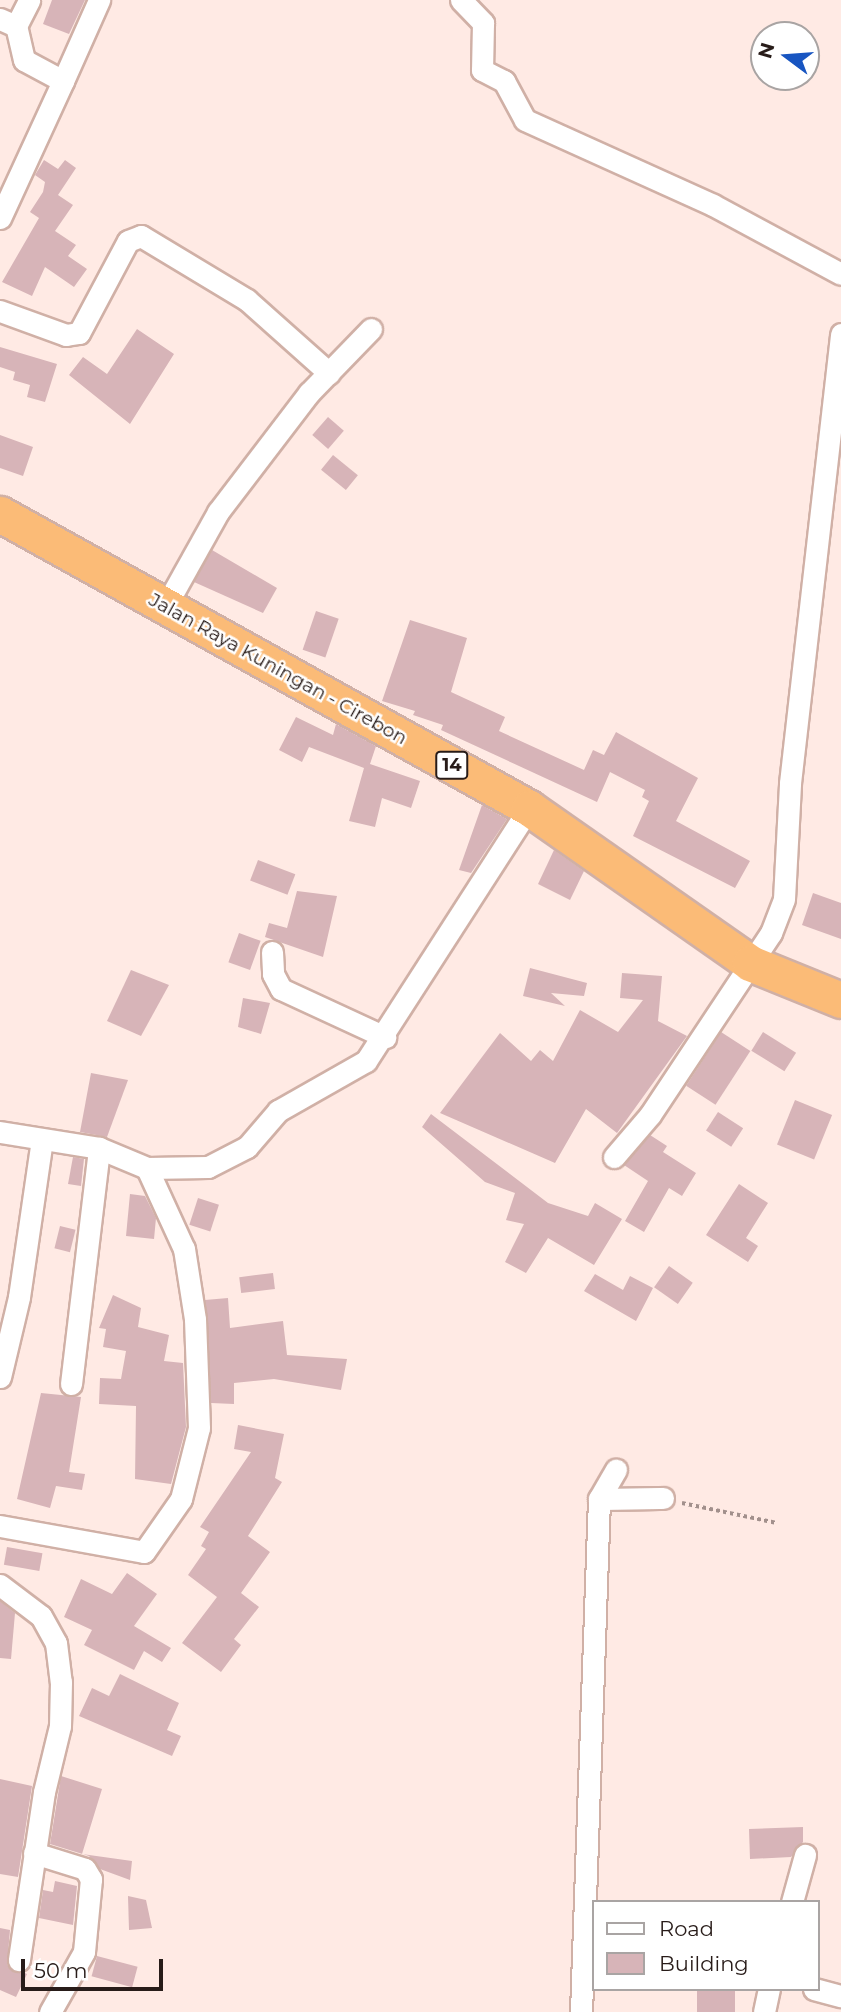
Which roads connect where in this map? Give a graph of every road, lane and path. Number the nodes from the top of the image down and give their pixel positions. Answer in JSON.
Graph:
{"nodes":[{"id":1,"x":29,"y":0,"type":"edge"},
{"id":2,"x":99,"y":0,"type":"edge"},
{"id":3,"x":461,"y":0,"type":"edge"},
{"id":4,"x":8,"y":23,"type":"edge"},
{"id":5,"x":63,"y":81,"type":"junction"},
{"id":6,"x":0,"y":218,"type":"edge"},
{"id":7,"x":841,"y":274,"type":"edge"},
{"id":8,"x":0,"y":311,"type":"edge"},
{"id":9,"x":371,"y":329,"type":"dead end"},
{"id":10,"x":841,"y":334,"type":"edge"},
{"id":11,"x":329,"y":373,"type":"junction"},
{"id":12,"x":26,"y":529,"type":"edge"},
{"id":13,"x":165,"y":607,"type":"junction"},
{"id":14,"x":529,"y":808,"type":"junction"},
{"id":15,"x":272,"y":952,"type":"dead end"},
{"id":16,"x":750,"y":963,"type":"junction"},
{"id":17,"x":841,"y":1000,"type":"edge"},
{"id":18,"x":385,"y":1037,"type":"junction"},
{"id":19,"x":0,"y":1132,"type":"edge"},
{"id":20,"x":42,"y":1140,"type":"junction"},
{"id":21,"x":99,"y":1148,"type":"junction"},
{"id":22,"x":614,"y":1157,"type":"dead end"},
{"id":23,"x":148,"y":1168,"type":"junction"},
{"id":24,"x":0,"y":1377,"type":"edge"},
{"id":25,"x":71,"y":1384,"type":"dead end"},
{"id":26,"x":616,"y":1469,"type":"dead end"},
{"id":27,"x":663,"y":1498,"type":"joint"},
{"id":28,"x":599,"y":1499,"type":"junction"},
{"id":29,"x":777,"y":1523,"type":"dead end"},
{"id":30,"x":0,"y":1526,"type":"edge"},
{"id":31,"x":0,"y":1585,"type":"edge"},
{"id":32,"x":34,"y":1853,"type":"junction"},
{"id":33,"x":805,"y":1855,"type":"dead end"},
{"id":34,"x":793,"y":1900,"type":"edge"},
{"id":35,"x":590,"y":1919,"type":"edge"},
{"id":36,"x":19,"y":1960,"type":"dead end"},
{"id":37,"x":769,"y":1991,"type":"edge"},
{"id":38,"x":820,"y":1991,"type":"edge"},
{"id":39,"x":841,"y":1996,"type":"edge"},
{"id":40,"x":50,"y":2012,"type":"edge"},
{"id":41,"x":581,"y":2012,"type":"edge"},
{"id":42,"x":764,"y":2012,"type":"edge"}],
"edges":[{"from":1,"to":4,"type":"street"},
{"from":2,"to":5,"type":"street"},
{"from":3,"to":7,"type":"street"},
{"from":4,"to":5,"type":"street"},
{"from":5,"to":6,"type":"street"},
{"from":8,"to":11,"type":"street"},
{"from":9,"to":11,"type":"street"},
{"from":10,"to":16,"type":"street"},
{"from":11,"to":13,"type":"street"},
{"from":12,"to":13,"type":"highway","name":"Jalan Raya Kuningan - Cirebon","number":"14"},
{"from":13,"to":14,"type":"highway","name":"Jalan Raya Kuningan - Cirebon","number":"14"},
{"from":14,"to":16,"type":"highway","name":"Jalan Raya Kuningan - Cirebon","number":"14"},
{"from":14,"to":18,"type":"street"},
{"from":15,"to":18,"type":"street"},
{"from":16,"to":17,"type":"highway","name":"Jalan Raya Kuningan - Cirebon","number":"14"},
{"from":16,"to":22,"type":"street"},
{"from":18,"to":23,"type":"street"},
{"from":19,"to":20,"type":"street"},
{"from":20,"to":21,"type":"street"},
{"from":20,"to":24,"type":"street"},
{"from":21,"to":23,"type":"street"},
{"from":21,"to":25,"type":"street"},
{"from":23,"to":30,"type":"street"},
{"from":26,"to":28,"type":"street"},
{"from":27,"to":28,"type":"street"},
{"from":27,"to":29,"type":"path"},
{"from":28,"to":35,"type":"street"},
{"from":31,"to":32,"type":"street"},
{"from":32,"to":36,"type":"street"},
{"from":32,"to":40,"type":"street"},
{"from":33,"to":34,"type":"street"},
{"from":35,"to":41,"type":"street"},
{"from":37,"to":42,"type":"street"},
{"from":38,"to":39,"type":"street"}]}
